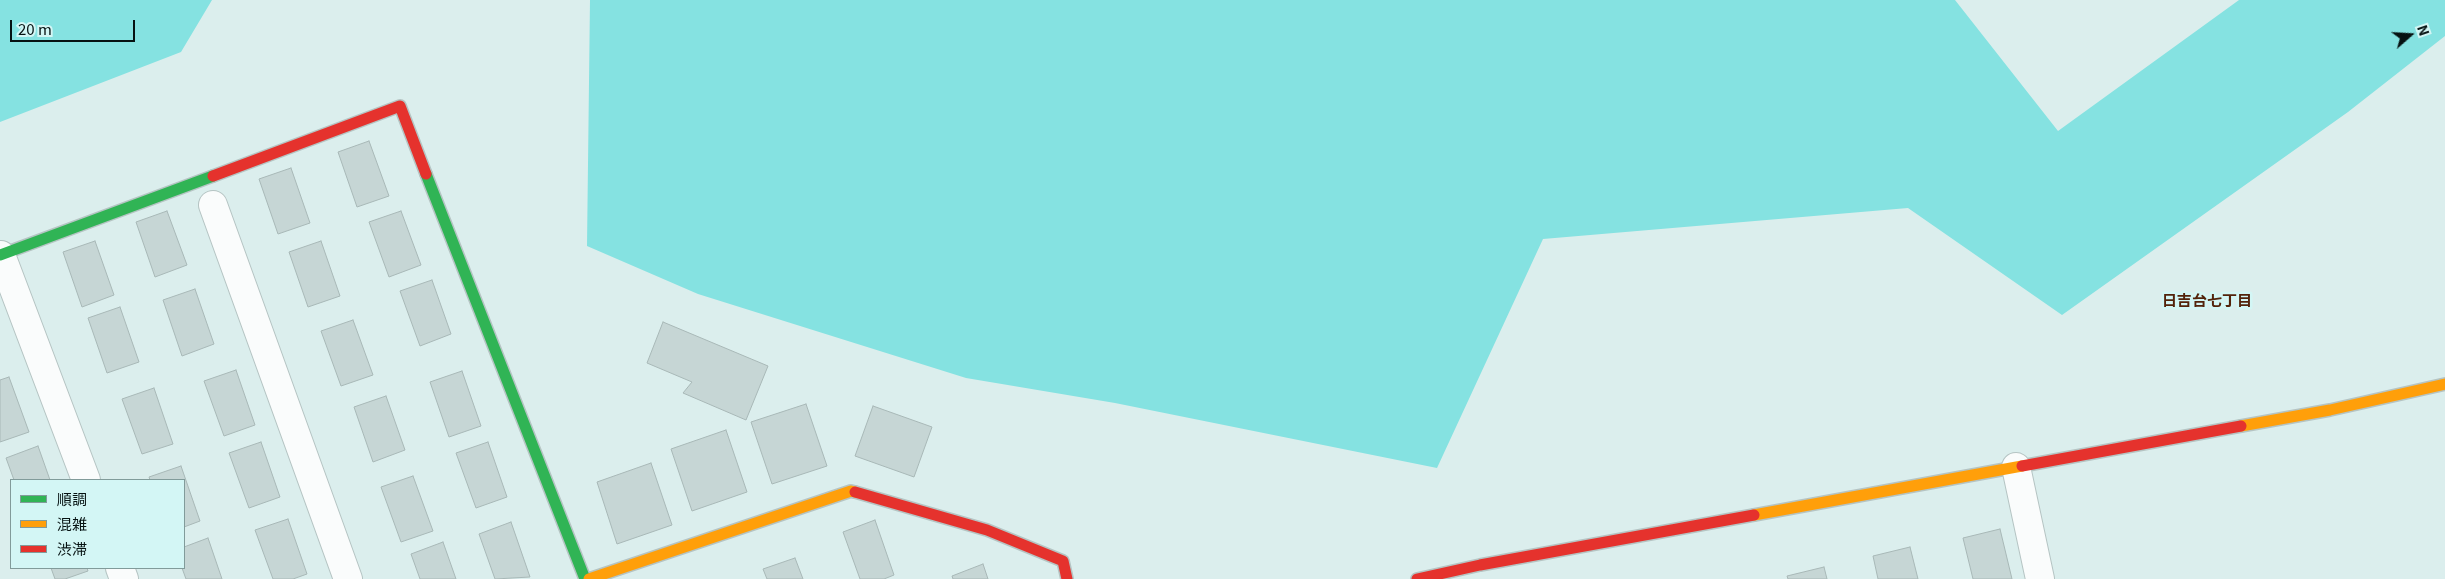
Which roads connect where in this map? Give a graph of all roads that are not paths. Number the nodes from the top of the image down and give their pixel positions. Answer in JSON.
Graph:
{"nodes":[{"id":1,"x":213,"y":205,"type":"dead end"},
{"id":2,"x":0,"y":255,"type":"edge"},
{"id":3,"x":2445,"y":384,"type":"edge"},
{"id":4,"x":2016,"y":467,"type":"junction"},
{"id":5,"x":86,"y":479,"type":"edge"},
{"id":6,"x":348,"y":579,"type":"edge"},
{"id":7,"x":584,"y":579,"type":"edge"},
{"id":8,"x":589,"y":579,"type":"edge"},
{"id":9,"x":1067,"y":579,"type":"edge"},
{"id":10,"x":1417,"y":579,"type":"edge"},
{"id":11,"x":2040,"y":579,"type":"edge"}],
"edges":[{"from":1,"to":6,"type":"street"},
{"from":2,"to":5,"type":"street"},
{"from":2,"to":7,"type":"street"},
{"from":3,"to":4,"type":"street"},
{"from":4,"to":10,"type":"street"},
{"from":4,"to":11,"type":"street"},
{"from":8,"to":9,"type":"street"}]}
